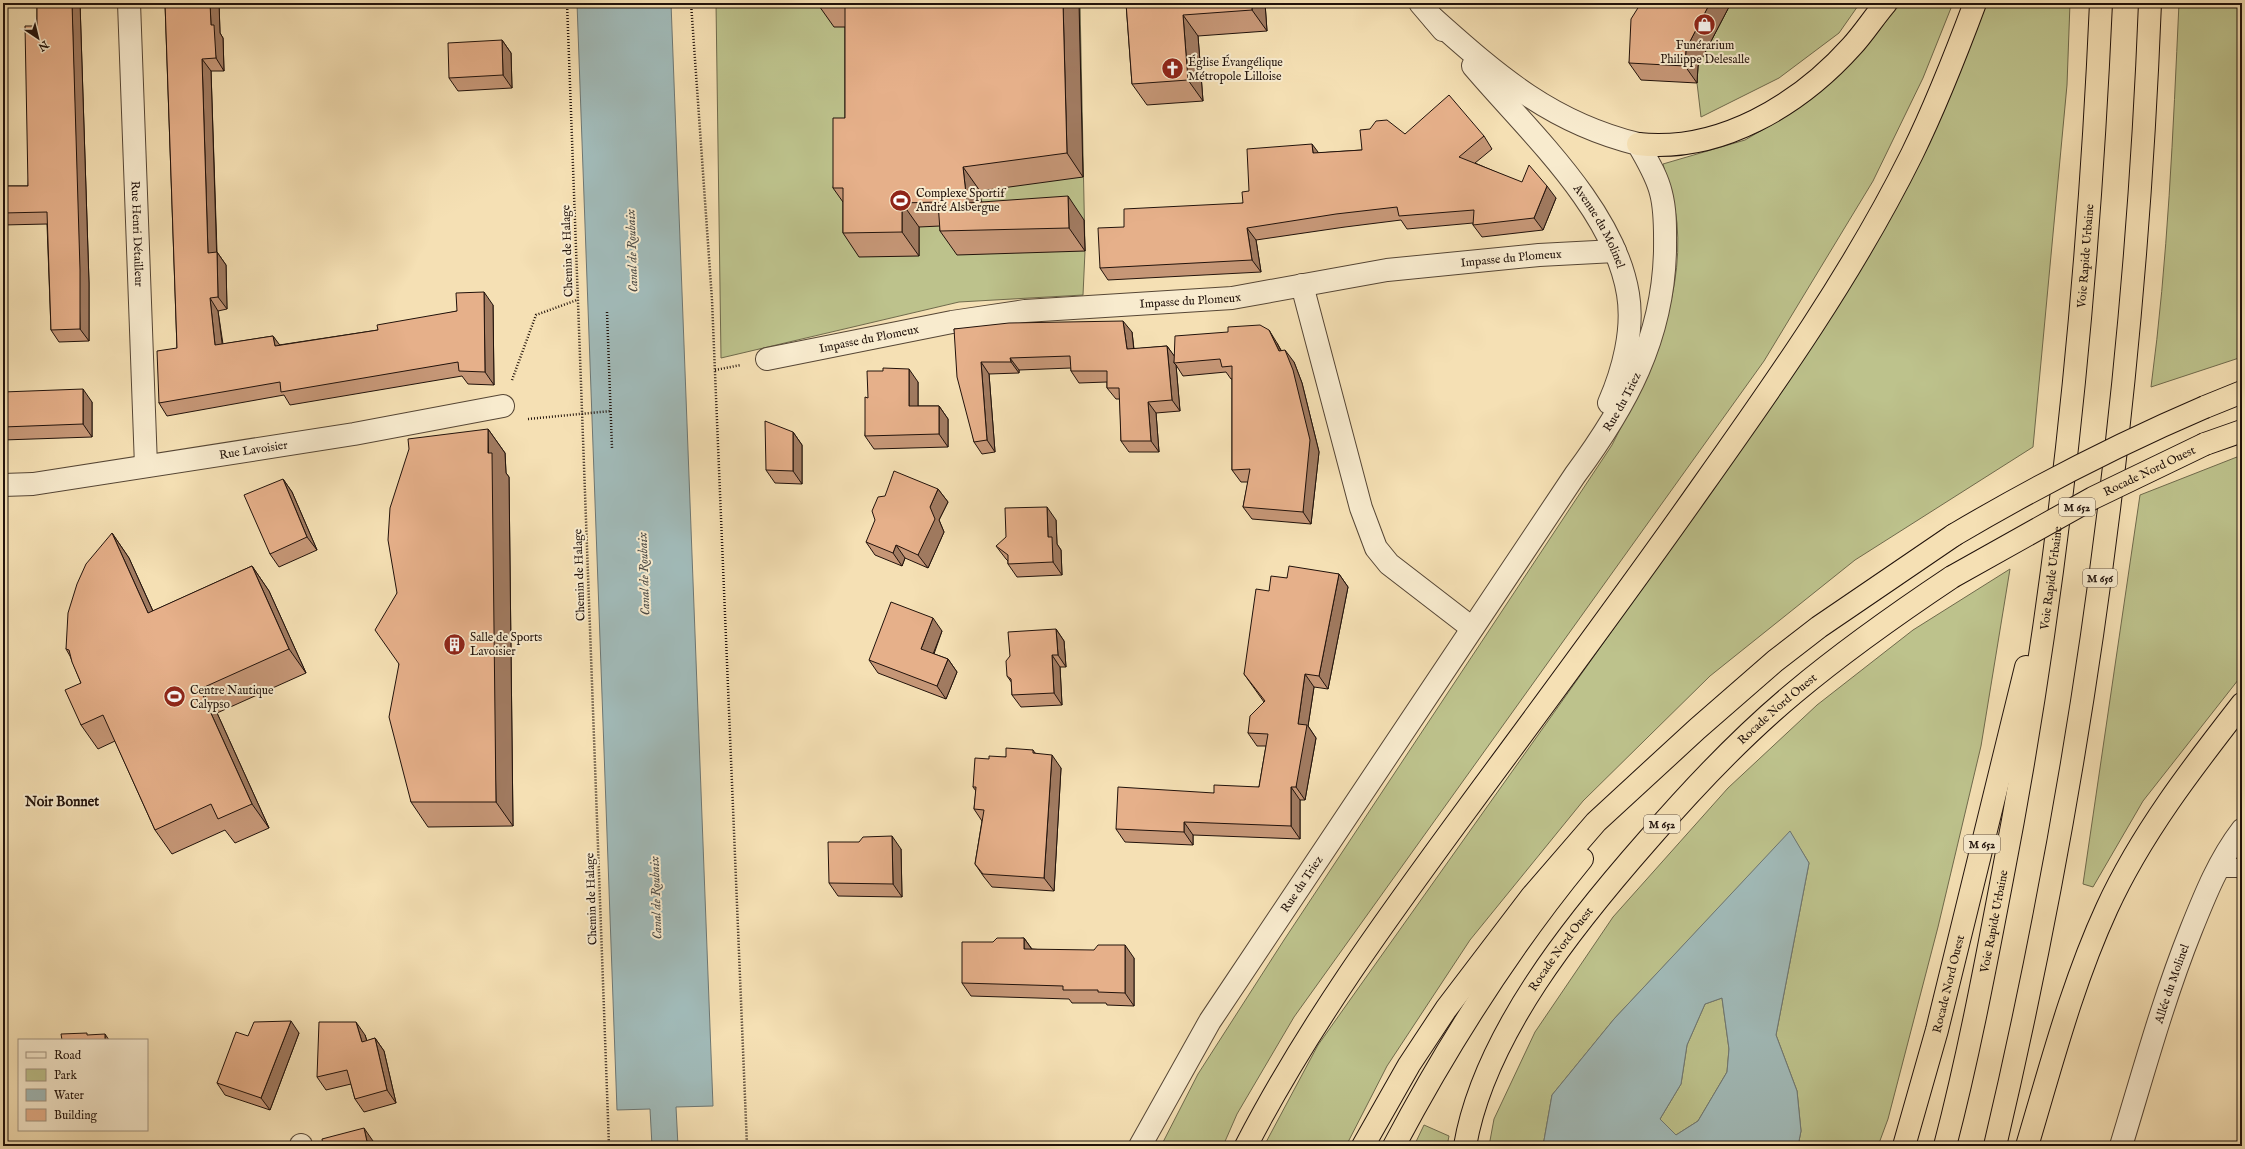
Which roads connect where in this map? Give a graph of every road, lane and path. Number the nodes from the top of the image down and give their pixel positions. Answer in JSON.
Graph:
{"nodes":[{"id":1,"x":129,"y":3,"type":"edge"},
{"id":2,"x":567,"y":3,"type":"edge"},
{"id":3,"x":691,"y":3,"type":"edge"},
{"id":4,"x":1420,"y":3,"type":"edge"},
{"id":5,"x":1886,"y":3,"type":"edge"},
{"id":6,"x":1975,"y":3,"type":"edge"},
{"id":7,"x":2101,"y":3,"type":"edge"},
{"id":8,"x":2150,"y":3,"type":"edge"},
{"id":9,"x":1434,"y":19,"type":"junction"},
{"id":10,"x":1638,"y":144,"type":"junction"},
{"id":11,"x":1615,"y":251,"type":"junction"},
{"id":12,"x":1302,"y":285,"type":"junction"},
{"id":13,"x":578,"y":300,"type":"junction"},
{"id":14,"x":607,"y":312,"type":"dead end"},
{"id":15,"x":767,"y":359,"type":"dead end"},
{"id":16,"x":2242,"y":392,"type":"edge"},
{"id":17,"x":503,"y":406,"type":"joint"},
{"id":18,"x":611,"y":411,"type":"junction"},
{"id":19,"x":582,"y":414,"type":"junction"},
{"id":20,"x":525,"y":419,"type":"dead end"},
{"id":21,"x":2242,"y":430,"type":"edge"},
{"id":22,"x":612,"y":448,"type":"dead end"},
{"id":23,"x":146,"y":466,"type":"junction"},
{"id":24,"x":1575,"y":475,"type":"junction"},
{"id":25,"x":3,"y":485,"type":"edge"},
{"id":26,"x":2056,"y":542,"type":"junction"},
{"id":27,"x":1472,"y":628,"type":"junction"},
{"id":28,"x":2242,"y":704,"type":"edge"},
{"id":29,"x":1664,"y":759,"type":"junction"},
{"id":30,"x":2242,"y":830,"type":"edge"},
{"id":31,"x":2218,"y":868,"type":"junction"},
{"id":32,"x":2242,"y":868,"type":"edge"},
{"id":33,"x":609,"y":1146,"type":"edge"},
{"id":34,"x":747,"y":1146,"type":"edge"},
{"id":35,"x":1140,"y":1146,"type":"edge"},
{"id":36,"x":1246,"y":1146,"type":"edge"},
{"id":37,"x":1363,"y":1146,"type":"edge"},
{"id":38,"x":1394,"y":1146,"type":"edge"},
{"id":39,"x":1464,"y":1146,"type":"edge"},
{"id":40,"x":1904,"y":1146,"type":"edge"},
{"id":41,"x":1945,"y":1146,"type":"edge"},
{"id":42,"x":1995,"y":1146,"type":"edge"},
{"id":43,"x":2027,"y":1146,"type":"edge"},
{"id":44,"x":2121,"y":1146,"type":"edge"}],
"edges":[{"from":1,"to":23,"type":"street","name":"Rue Henri Détailleur"},
{"from":2,"to":13,"type":"path","name":"Chemin de Halage"},
{"from":3,"to":34,"type":"path"},
{"from":4,"to":9,"type":"street","name":"Avenue du Molinel"},
{"from":5,"to":10,"type":"highway"},
{"from":6,"to":36,"type":"highway"},
{"from":7,"to":26,"type":"highway","name":"Voie Rapide Urbaine"},
{"from":8,"to":42,"type":"highway","number":"M 656"},
{"from":9,"to":10,"type":"street","name":"Avenue du Molinel"},
{"from":9,"to":11,"type":"street","name":"Avenue du Molinel"},
{"from":10,"to":24,"type":"street","name":"Rue du Triez"},
{"from":11,"to":12,"type":"street","name":"Impasse du Plomeux"},
{"from":11,"to":24,"type":"street","name":"Avenue du Molinel"},
{"from":12,"to":15,"type":"street","name":"Impasse du Plomeux"},
{"from":12,"to":27,"type":"street"},
{"from":13,"to":17,"type":"path"},
{"from":13,"to":19,"type":"path","name":"Chemin de Halage"},
{"from":14,"to":18,"type":"path"},
{"from":16,"to":29,"type":"highway","bridge":true},
{"from":17,"to":23,"type":"street","name":"Rue Lavoisier"},
{"from":18,"to":19,"type":"path"},
{"from":18,"to":22,"type":"path"},
{"from":19,"to":20,"type":"path"},
{"from":19,"to":33,"type":"path","name":"Chemin de Halage"},
{"from":21,"to":39,"type":"highway","name":"Rocade Nord Ouest","number":"M 652","bridge":true},
{"from":23,"to":25,"type":"street","name":"Rue Lavoisier"},
{"from":24,"to":27,"type":"street","name":"Rue du Triez"},
{"from":26,"to":40,"type":"highway","name":"Rocade Nord Ouest","number":"M 652"},
{"from":26,"to":41,"type":"highway","name":"Voie Rapide Urbaine"},
{"from":27,"to":35,"type":"street","name":"Rue du Triez"},
{"from":28,"to":43,"type":"highway"},
{"from":29,"to":37,"type":"highway"},
{"from":29,"to":38,"type":"highway"},
{"from":30,"to":31,"type":"street","name":"Allée du Molinel"},
{"from":31,"to":32,"type":"lane"},
{"from":31,"to":44,"type":"street","name":"Allée du Molinel"}]}
